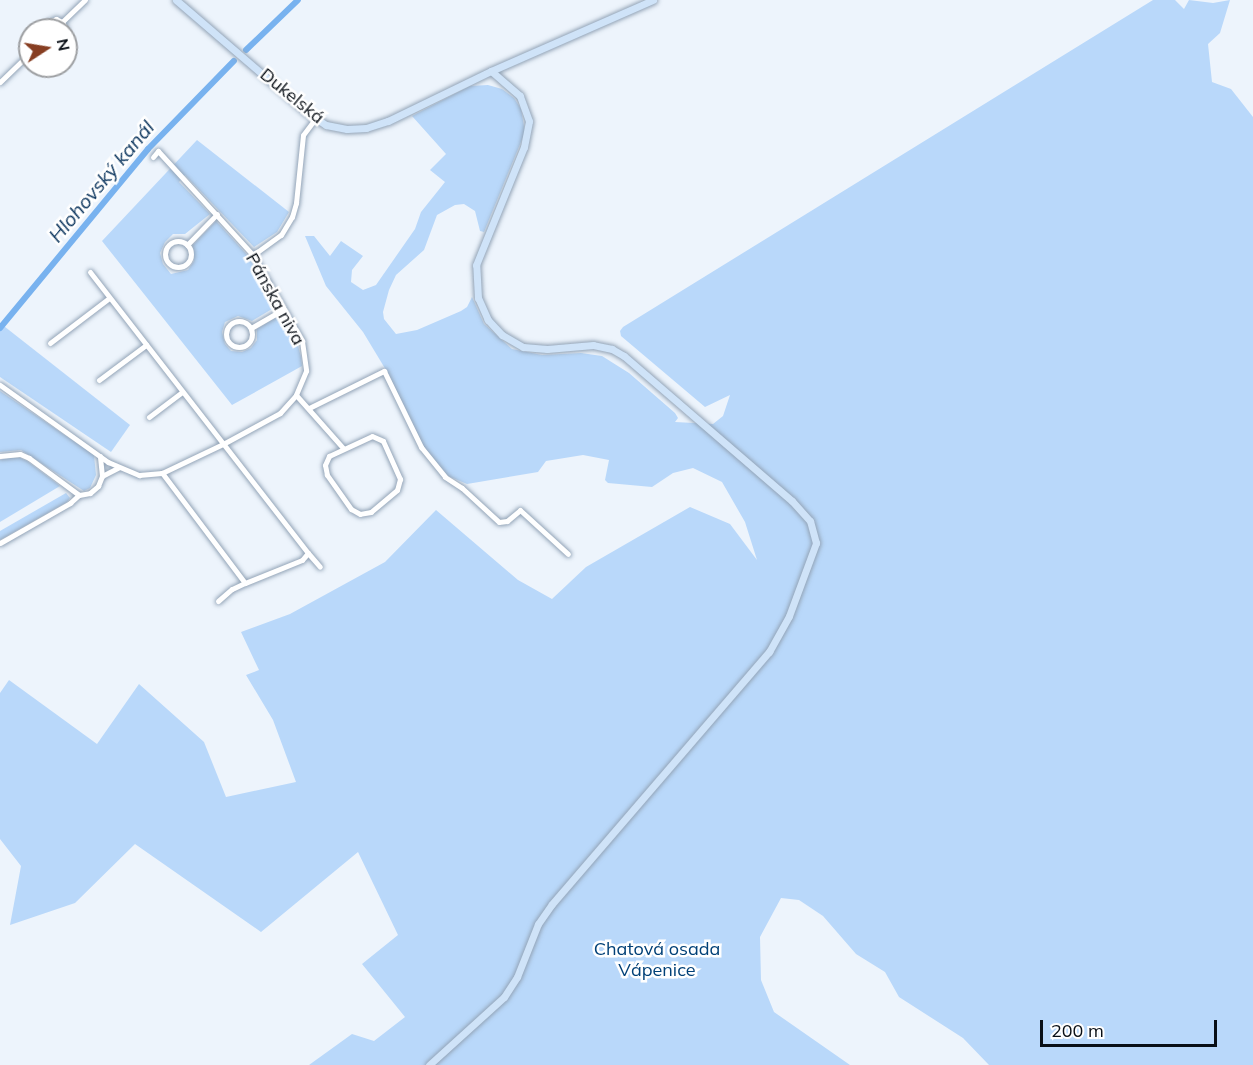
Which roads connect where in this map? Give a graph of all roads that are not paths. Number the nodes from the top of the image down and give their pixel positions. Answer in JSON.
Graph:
{"nodes":[{"id":1,"x":85,"y":0,"type":"edge"},
{"id":2,"x":176,"y":0,"type":"edge"},
{"id":3,"x":653,"y":0,"type":"edge"},
{"id":4,"x":66,"y":18,"type":"edge"},
{"id":5,"x":18,"y":65,"type":"edge"},
{"id":6,"x":491,"y":71,"type":"junction"},
{"id":7,"x":0,"y":82,"type":"edge"},
{"id":8,"x":315,"y":118,"type":"junction"},
{"id":9,"x":153,"y":157,"type":"dead end"},
{"id":10,"x":217,"y":214,"type":"junction"},
{"id":11,"x":187,"y":245,"type":"junction"},
{"id":12,"x":253,"y":255,"type":"junction"},
{"id":13,"x":90,"y":272,"type":"dead end"},
{"id":14,"x":109,"y":298,"type":"junction"},
{"id":15,"x":284,"y":309,"type":"junction"},
{"id":16,"x":251,"y":328,"type":"junction"},
{"id":17,"x":50,"y":343,"type":"dead end"},
{"id":18,"x":146,"y":345,"type":"junction"},
{"id":19,"x":99,"y":380,"type":"dead end"},
{"id":20,"x":0,"y":385,"type":"edge"},
{"id":21,"x":182,"y":392,"type":"junction"},
{"id":22,"x":296,"y":395,"type":"junction"},
{"id":23,"x":309,"y":408,"type":"junction"},
{"id":24,"x":149,"y":417,"type":"dead end"},
{"id":25,"x":223,"y":444,"type":"junction"},
{"id":26,"x":343,"y":448,"type":"junction"},
{"id":27,"x":99,"y":454,"type":"junction"},
{"id":28,"x":0,"y":456,"type":"edge"},
{"id":29,"x":118,"y":468,"type":"junction"},
{"id":30,"x":162,"y":473,"type":"junction"},
{"id":31,"x":102,"y":476,"type":"junction"},
{"id":32,"x":79,"y":495,"type":"junction"},
{"id":33,"x":0,"y":543,"type":"edge"},
{"id":34,"x":308,"y":553,"type":"junction"},
{"id":35,"x":568,"y":554,"type":"dead end"},
{"id":36,"x":320,"y":567,"type":"dead end"},
{"id":37,"x":245,"y":583,"type":"junction"},
{"id":38,"x":218,"y":601,"type":"dead end"},
{"id":39,"x":429,"y":1065,"type":"edge"}],
"edges":[{"from":1,"to":4,"type":"street"},
{"from":2,"to":8,"type":"main road","name":"Dukelská"},
{"from":3,"to":6,"type":"main road","name":"Dukelská"},
{"from":5,"to":7,"type":"street"},
{"from":6,"to":8,"type":"main road","name":"Dukelská"},
{"from":6,"to":39,"type":"main road"},
{"from":8,"to":12,"type":"street"},
{"from":9,"to":10,"type":"street","name":"Pánska niva"},
{"from":10,"to":11,"type":"street"},
{"from":10,"to":12,"type":"street","name":"Pánska niva"},
{"from":11,"to":11,"type":"street"},
{"from":12,"to":15,"type":"street","name":"Pánska niva"},
{"from":13,"to":14,"type":"street"},
{"from":14,"to":17,"type":"street"},
{"from":14,"to":18,"type":"street"},
{"from":15,"to":16,"type":"street"},
{"from":15,"to":22,"type":"street","name":"Pánska niva"},
{"from":16,"to":16,"type":"street"},
{"from":18,"to":19,"type":"street"},
{"from":18,"to":21,"type":"street"},
{"from":20,"to":27,"type":"street"},
{"from":21,"to":24,"type":"street"},
{"from":21,"to":25,"type":"street"},
{"from":22,"to":23,"type":"street"},
{"from":22,"to":25,"type":"street"},
{"from":23,"to":26,"type":"street"},
{"from":23,"to":35,"type":"street"},
{"from":25,"to":30,"type":"street"},
{"from":25,"to":34,"type":"street"},
{"from":26,"to":26,"type":"street"},
{"from":27,"to":29,"type":"street"},
{"from":27,"to":31,"type":"street"},
{"from":28,"to":32,"type":"street"},
{"from":29,"to":30,"type":"street"},
{"from":29,"to":31,"type":"street"},
{"from":30,"to":37,"type":"street"},
{"from":31,"to":32,"type":"street"},
{"from":32,"to":33,"type":"street"},
{"from":34,"to":36,"type":"street"},
{"from":34,"to":37,"type":"street"},
{"from":37,"to":38,"type":"street"}]}
